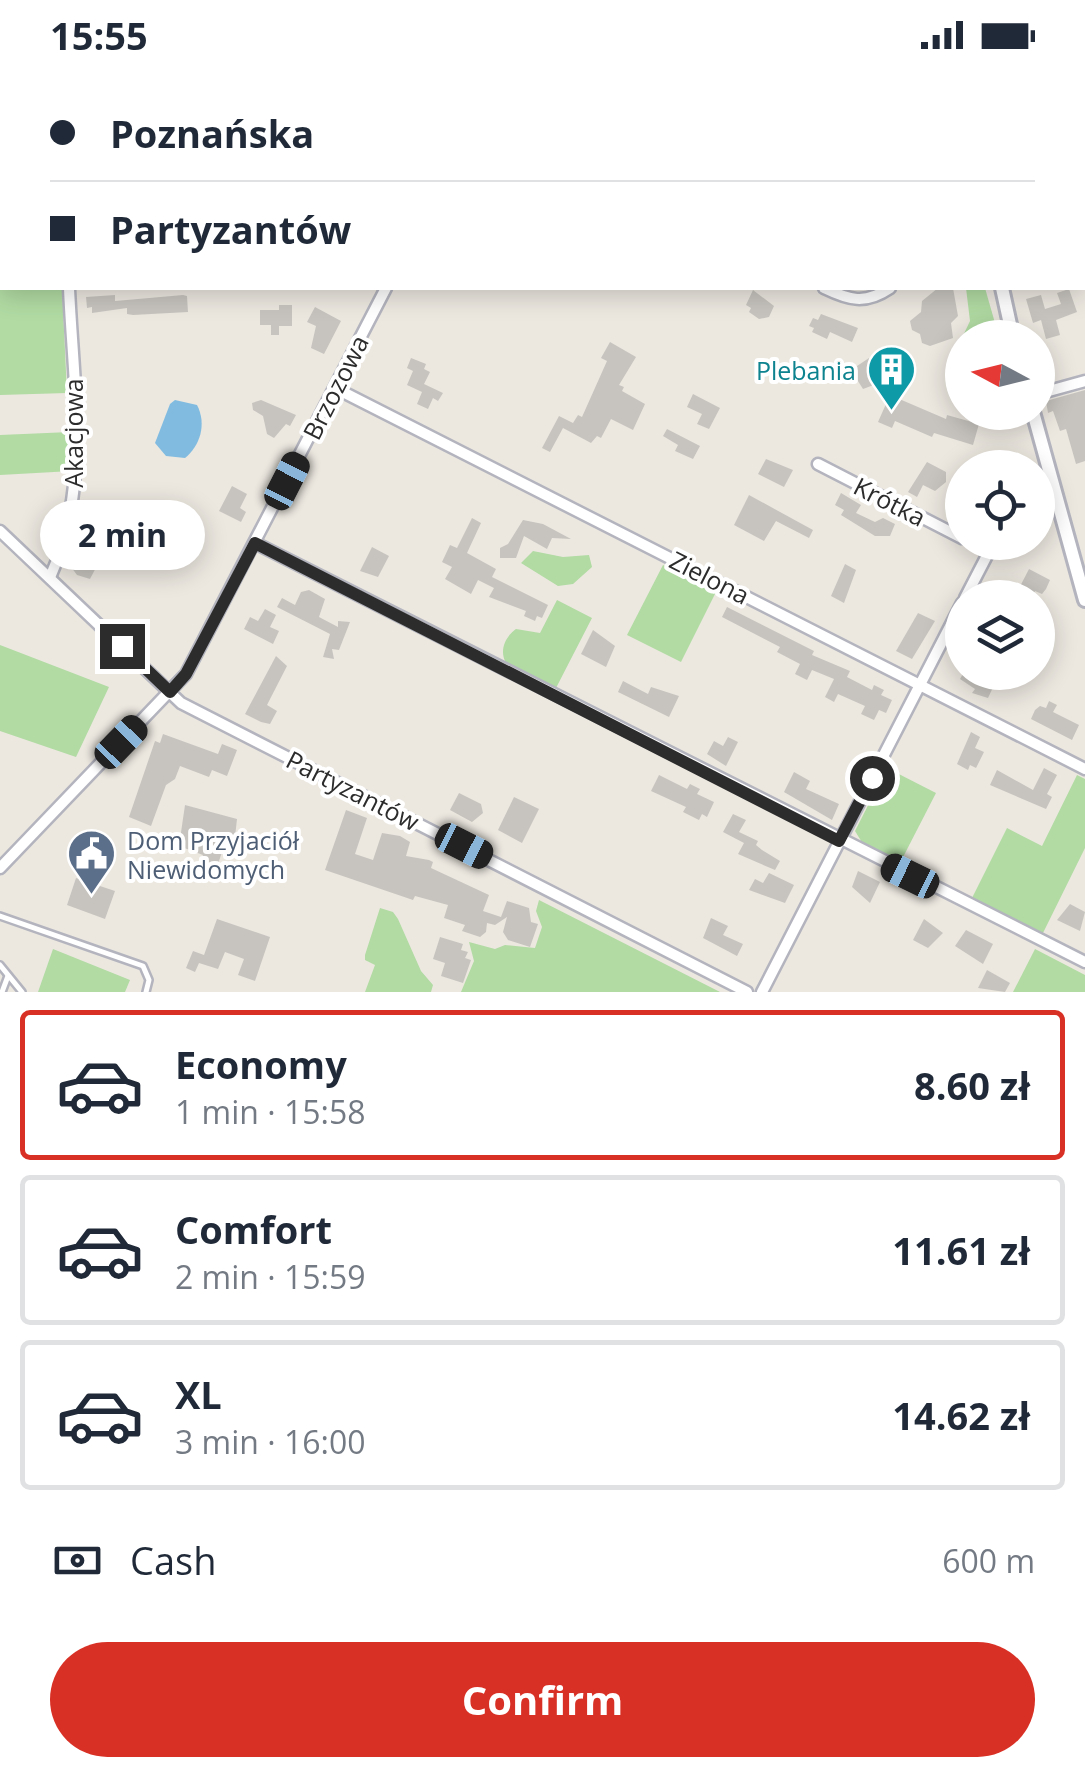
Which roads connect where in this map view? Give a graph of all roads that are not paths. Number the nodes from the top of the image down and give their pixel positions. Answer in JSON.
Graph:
{"nodes":[{"id":1,"x":70,"y":290,"type":"edge"},
{"id":2,"x":385,"y":290,"type":"edge"},
{"id":3,"x":829,"y":290,"type":"edge"},
{"id":4,"x":888,"y":290,"type":"edge"},
{"id":5,"x":1000,"y":290,"type":"edge"},
{"id":6,"x":1008,"y":320,"type":"edge"},
{"id":7,"x":1085,"y":381,"type":"edge"},
{"id":8,"x":334,"y":388,"type":"junction"},
{"id":9,"x":1055,"y":389,"type":"edge"},
{"id":10,"x":818,"y":464,"type":"dead end"},
{"id":11,"x":1055,"y":512,"type":"edge"},
{"id":12,"x":945,"y":529,"type":"edge"},
{"id":13,"x":0,"y":530,"type":"edge"},
{"id":14,"x":255,"y":543,"type":"junction"},
{"id":15,"x":51,"y":575,"type":"junction"},
{"id":16,"x":1085,"y":600,"type":"edge"},
{"id":17,"x":945,"y":637,"type":"edge"},
{"id":18,"x":921,"y":684,"type":"junction"},
{"id":19,"x":170,"y":692,"type":"junction"},
{"id":20,"x":1085,"y":769,"type":"edge"},
{"id":21,"x":839,"y":841,"type":"junction"},
{"id":22,"x":0,"y":868,"type":"edge"},
{"id":23,"x":0,"y":916,"type":"edge"},
{"id":24,"x":1085,"y":962,"type":"edge"},
{"id":25,"x":0,"y":965,"type":"edge"},
{"id":26,"x":9,"y":975,"type":"junction"},
{"id":27,"x":2,"y":992,"type":"edge"},
{"id":28,"x":22,"y":992,"type":"edge"},
{"id":29,"x":146,"y":992,"type":"edge"},
{"id":30,"x":747,"y":992,"type":"edge"},
{"id":31,"x":762,"y":992,"type":"edge"}],
"edges":[{"from":1,"to":15,"type":"street","name":"Akacjowa"},
{"from":2,"to":8,"type":"street","name":"Brzozowa"},
{"from":3,"to":4,"type":"street"},
{"from":5,"to":6,"type":"street"},
{"from":7,"to":9,"type":"street"},
{"from":8,"to":14,"type":"street","name":"Brzozowa"},
{"from":8,"to":18,"type":"street","name":"Zielona"},
{"from":10,"to":12,"type":"street","name":"Krótka"},
{"from":11,"to":16,"type":"street"},
{"from":13,"to":15,"type":"street","name":"Partyzantów"},
{"from":14,"to":19,"type":"street","name":"Brzozowa"},
{"from":14,"to":21,"type":"street"},
{"from":15,"to":19,"type":"street","name":"Partyzantów"},
{"from":17,"to":18,"type":"street"},
{"from":18,"to":20,"type":"street","name":"Zielona"},
{"from":18,"to":21,"type":"street"},
{"from":19,"to":22,"type":"street","name":"Brzozowa"},
{"from":19,"to":30,"type":"street","name":"Partyzantów"},
{"from":21,"to":24,"type":"street"},
{"from":21,"to":31,"type":"street"},
{"from":23,"to":29,"type":"lane"},
{"from":25,"to":26,"type":"lane"},
{"from":26,"to":27,"type":"lane"},
{"from":26,"to":28,"type":"lane"}]}
